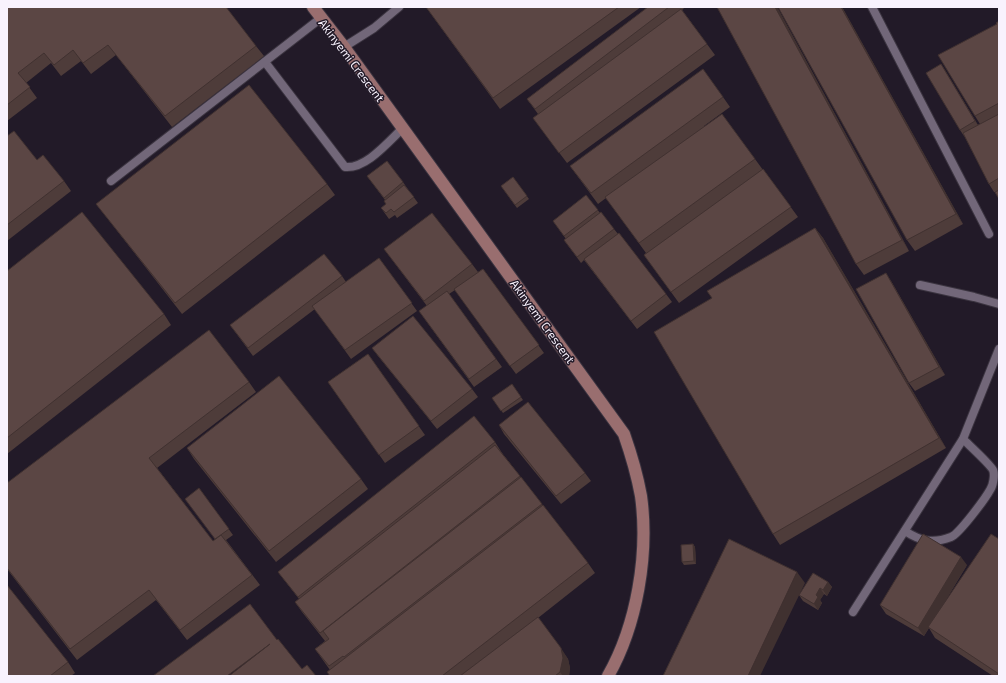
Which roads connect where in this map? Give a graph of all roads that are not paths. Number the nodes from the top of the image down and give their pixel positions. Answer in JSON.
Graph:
{"nodes":[{"id":1,"x":313,"y":7,"type":"edge"},
{"id":2,"x":398,"y":7,"type":"edge"},
{"id":3,"x":872,"y":7,"type":"edge"},
{"id":4,"x":322,"y":18,"type":"junction"},
{"id":5,"x":344,"y":47,"type":"junction"},
{"id":6,"x":265,"y":62,"type":"junction"},
{"id":7,"x":403,"y":128,"type":"junction"},
{"id":8,"x":111,"y":181,"type":"dead end"},
{"id":9,"x":989,"y":234,"type":"dead end"},
{"id":10,"x":920,"y":285,"type":"dead end"},
{"id":11,"x":999,"y":304,"type":"edge"},
{"id":12,"x":999,"y":349,"type":"edge"},
{"id":13,"x":963,"y":439,"type":"junction"},
{"id":14,"x":905,"y":531,"type":"junction"},
{"id":15,"x":853,"y":612,"type":"dead end"},
{"id":16,"x":608,"y":676,"type":"edge"}],
"edges":[{"from":1,"to":4,"type":"street","name":"Akinyemi Crescent"},
{"from":2,"to":5,"type":"lane"},
{"from":3,"to":9,"type":"lane"},
{"from":4,"to":5,"type":"street","name":"Akinyemi Crescent"},
{"from":4,"to":6,"type":"lane"},
{"from":5,"to":7,"type":"street","name":"Akinyemi Crescent"},
{"from":6,"to":7,"type":"lane"},
{"from":6,"to":8,"type":"lane"},
{"from":7,"to":16,"type":"street","name":"Akinyemi Crescent"},
{"from":10,"to":11,"type":"lane"},
{"from":12,"to":13,"type":"lane"},
{"from":13,"to":14,"type":"lane"},
{"from":13,"to":14,"type":"lane"},
{"from":14,"to":15,"type":"lane"}]}
